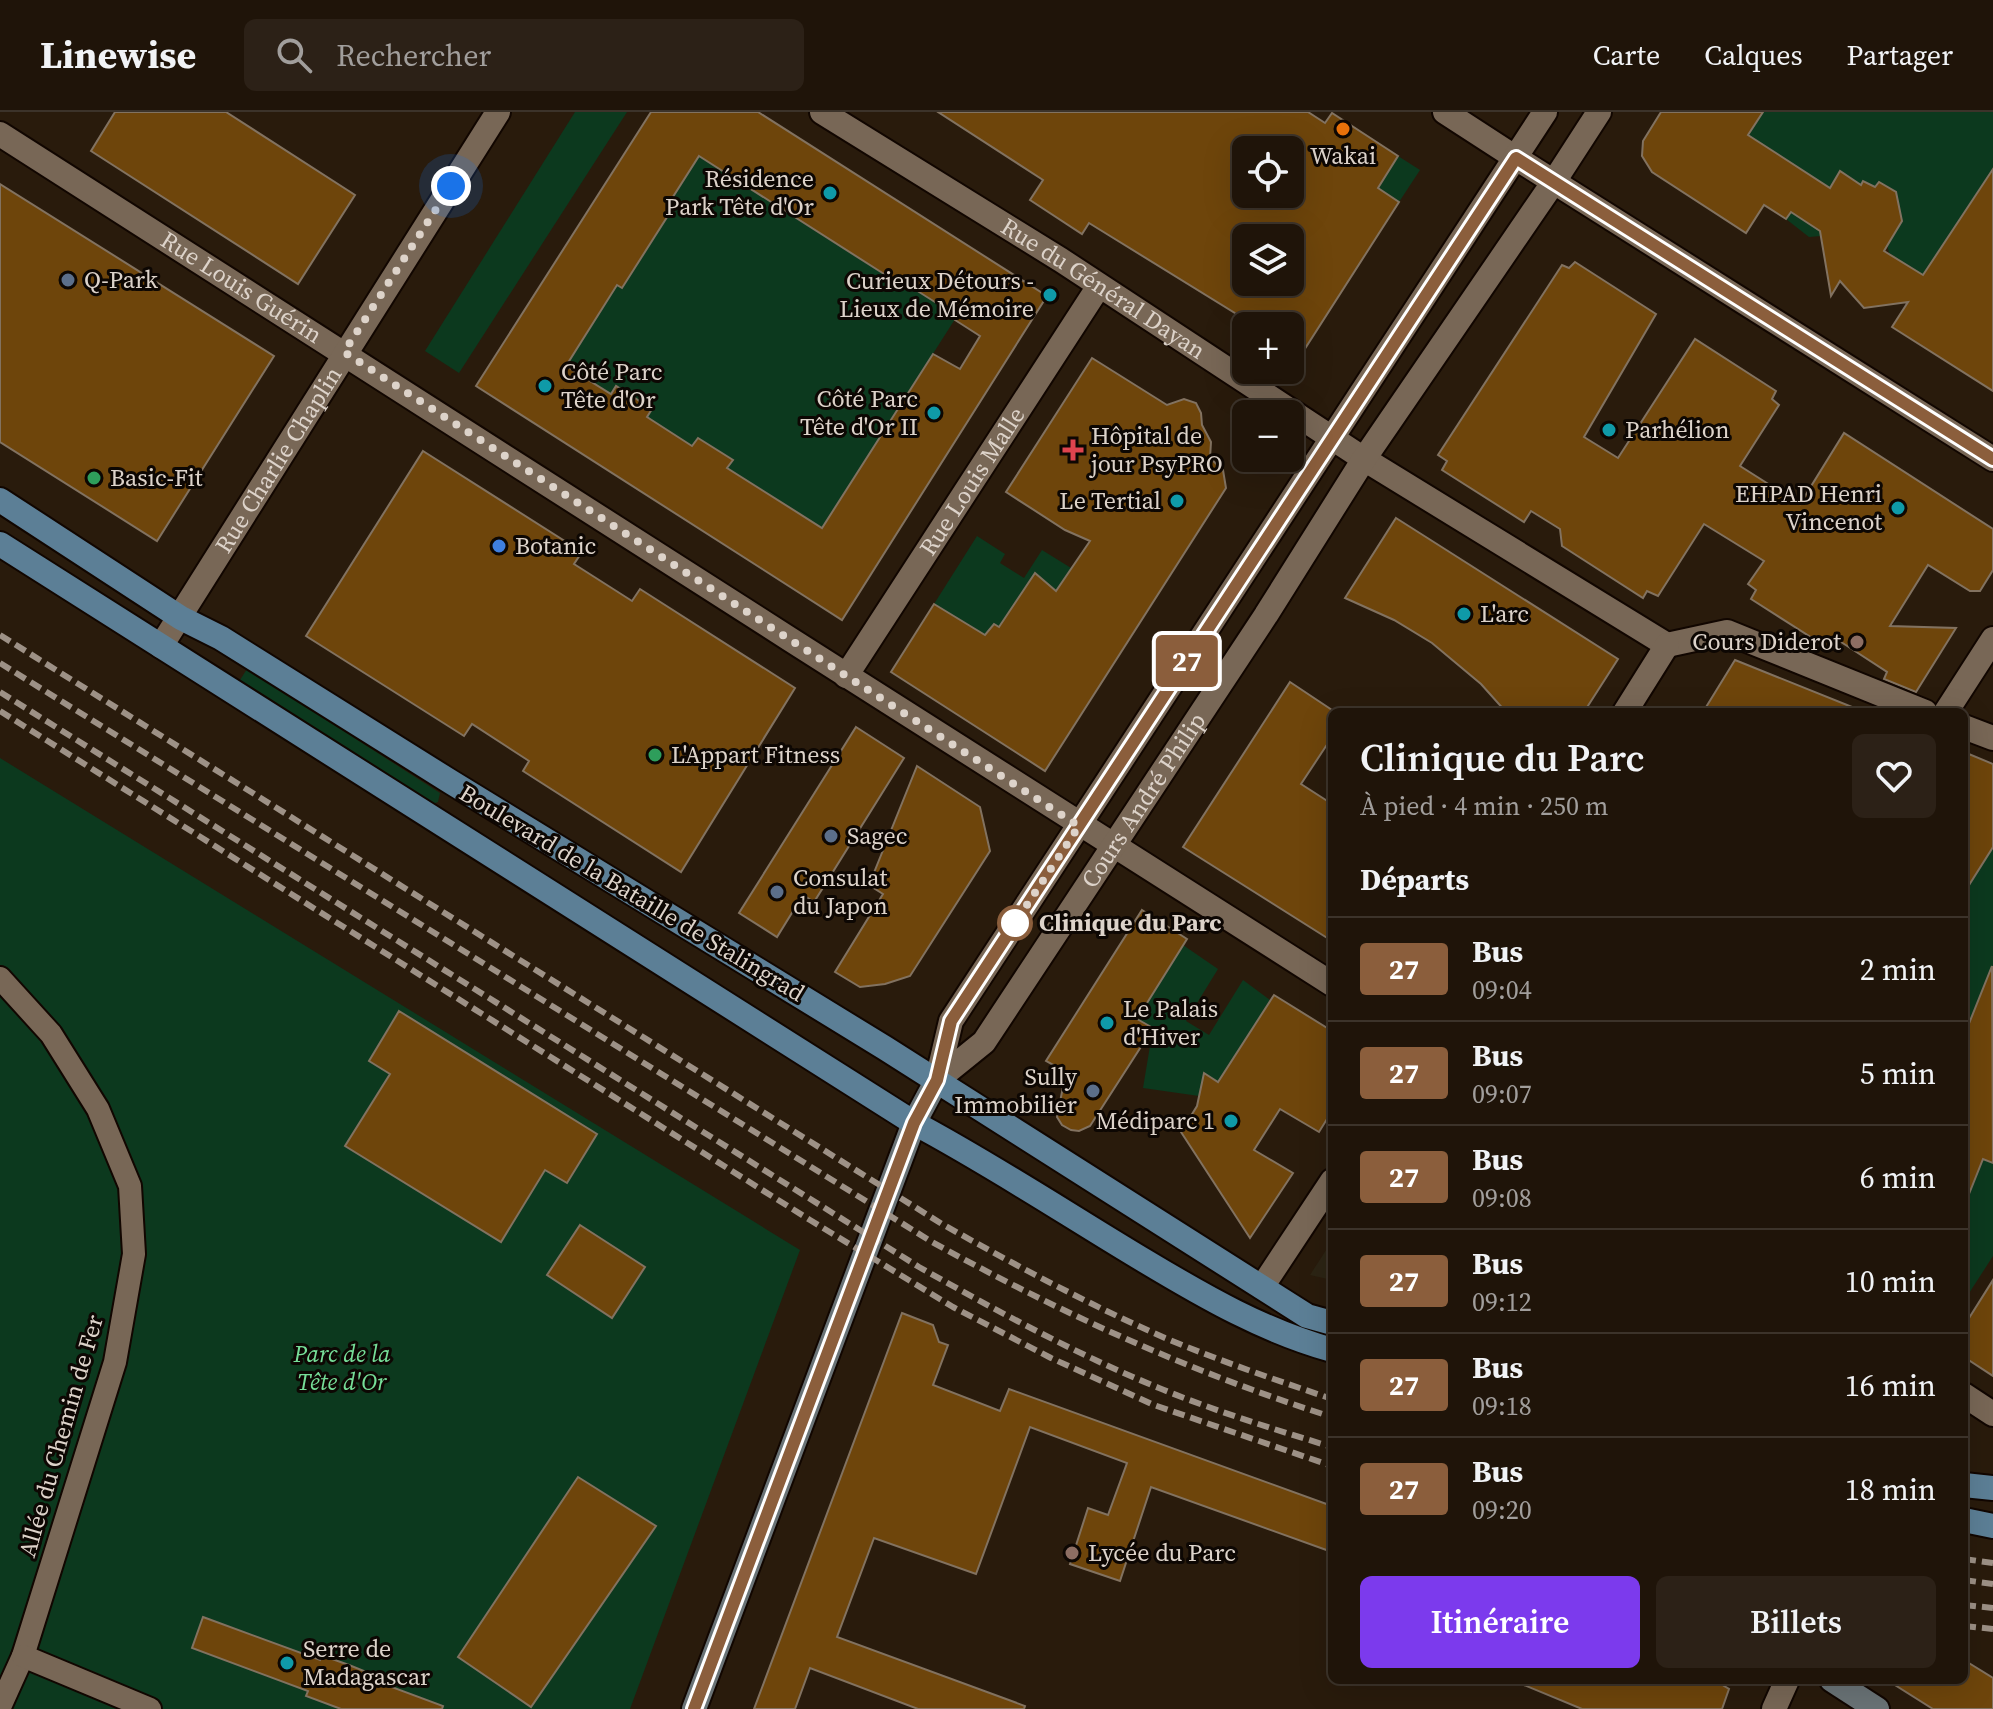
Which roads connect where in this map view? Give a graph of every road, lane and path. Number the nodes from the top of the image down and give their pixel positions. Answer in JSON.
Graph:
{"nodes":[{"id":1,"x":498,"y":112,"type":"edge"},
{"id":2,"x":822,"y":112,"type":"edge"},
{"id":3,"x":1445,"y":112,"type":"edge"},
{"id":4,"x":1545,"y":112,"type":"edge"},
{"id":5,"x":1599,"y":112,"type":"edge"},
{"id":6,"x":0,"y":134,"type":"edge"},
{"id":7,"x":1516,"y":158,"type":"junction"},
{"id":8,"x":1555,"y":180,"type":"junction"},
{"id":9,"x":1099,"y":286,"type":"junction"},
{"id":10,"x":344,"y":352,"type":"junction"},
{"id":11,"x":1334,"y":438,"type":"junction"},
{"id":12,"x":1364,"y":459,"type":"junction"},
{"id":13,"x":1993,"y":459,"type":"edge"},
{"id":14,"x":0,"y":500,"type":"edge"},
{"id":15,"x":0,"y":544,"type":"edge"},
{"id":16,"x":181,"y":618,"type":"junction"},
{"id":17,"x":1993,"y":639,"type":"edge"},
{"id":18,"x":1667,"y":645,"type":"junction"},
{"id":19,"x":161,"y":646,"type":"junction"},
{"id":20,"x":846,"y":676,"type":"junction"},
{"id":21,"x":1628,"y":708,"type":"edge"},
{"id":22,"x":1915,"y":708,"type":"edge"},
{"id":23,"x":1949,"y":708,"type":"edge"},
{"id":24,"x":1968,"y":729,"type":"edge"},
{"id":25,"x":1993,"y":738,"type":"edge"},
{"id":26,"x":1079,"y":826,"type":"junction"},
{"id":27,"x":1114,"y":846,"type":"junction"},
{"id":28,"x":0,"y":978,"type":"edge"},
{"id":29,"x":1328,"y":981,"type":"edge"},
{"id":30,"x":937,"y":1080,"type":"junction"},
{"id":31,"x":914,"y":1123,"type":"junction"},
{"id":32,"x":1328,"y":1187,"type":"edge"},
{"id":33,"x":1262,"y":1287,"type":"junction"},
{"id":34,"x":1328,"y":1322,"type":"edge"},
{"id":35,"x":1328,"y":1349,"type":"edge"},
{"id":36,"x":1968,"y":1398,"type":"edge"},
{"id":37,"x":1993,"y":1414,"type":"edge"},
{"id":38,"x":1968,"y":1485,"type":"edge"},
{"id":39,"x":1993,"y":1488,"type":"edge"},
{"id":40,"x":1968,"y":1521,"type":"edge"},
{"id":41,"x":1993,"y":1526,"type":"edge"},
{"id":42,"x":23,"y":1656,"type":"junction"},
{"id":43,"x":1785,"y":1684,"type":"edge"},
{"id":44,"x":1838,"y":1684,"type":"edge"},
{"id":45,"x":0,"y":1707,"type":"edge"},
{"id":46,"x":150,"y":1709,"type":"edge"},
{"id":47,"x":694,"y":1709,"type":"edge"},
{"id":48,"x":1774,"y":1709,"type":"edge"},
{"id":49,"x":1877,"y":1709,"type":"edge"}],
"edges":[{"from":1,"to":10,"type":"street","name":"Rue Charlie Chaplin"},
{"from":2,"to":9,"type":"street","name":"Rue du Général Dayan"},
{"from":3,"to":7,"type":"street"},
{"from":4,"to":7,"type":"street","name":"Cours André Philip"},
{"from":5,"to":8,"type":"street","name":"Cours André Philip"},
{"from":6,"to":10,"type":"street","name":"Rue Louis Guérin"},
{"from":7,"to":8,"type":"street"},
{"from":7,"to":11,"type":"street","name":"Cours André Philip"},
{"from":8,"to":12,"type":"street","name":"Cours André Philip"},
{"from":8,"to":13,"type":"street"},
{"from":9,"to":11,"type":"street","name":"Rue du Général Dayan"},
{"from":9,"to":20,"type":"street","name":"Rue Louis Malle"},
{"from":10,"to":16,"type":"street","name":"Rue Charlie Chaplin"},
{"from":10,"to":20,"type":"street","name":"Rue Louis Guérin"},
{"from":11,"to":12,"type":"street","name":"Rue du Général Dayan"},
{"from":11,"to":26,"type":"street","name":"Cours André Philip"},
{"from":12,"to":18,"type":"street","name":"Rue du Général Dayan"},
{"from":12,"to":27,"type":"street","name":"Cours André Philip"},
{"from":14,"to":16,"type":"main road","name":"Boulevard de la Bataille de Stalingrad"},
{"from":15,"to":19,"type":"main road","name":"Boulevard de la Bataille de Stalingrad"},
{"from":16,"to":19,"type":"street","name":"Rue Charlie Chaplin"},
{"from":16,"to":30,"type":"main road","name":"Boulevard de la Bataille de Stalingrad"},
{"from":17,"to":23,"type":"street"},
{"from":18,"to":21,"type":"street"},
{"from":18,"to":22,"type":"street"},
{"from":19,"to":31,"type":"main road","name":"Boulevard de la Bataille de Stalingrad"},
{"from":20,"to":26,"type":"street","name":"Rue Louis Guérin"},
{"from":24,"to":25,"type":"street"},
{"from":26,"to":27,"type":"street","name":"Rue Louis Guérin"},
{"from":26,"to":30,"type":"street","name":"Cours André Philip"},
{"from":27,"to":29,"type":"street","name":"Rue Louis Guérin"},
{"from":27,"to":30,"type":"street","name":"Cours André Philip"},
{"from":28,"to":42,"type":"street","name":"Allée du Chemin de Fer"},
{"from":30,"to":31,"type":"main road"},
{"from":30,"to":33,"type":"main road","name":"Boulevard de la Bataille de Stalingrad"},
{"from":31,"to":35,"type":"main road","name":"Boulevard de la Bataille de Stalingrad"},
{"from":31,"to":47,"type":"main road"},
{"from":32,"to":33,"type":"street"},
{"from":33,"to":34,"type":"main road","name":"Boulevard de la Bataille de Stalingrad"},
{"from":36,"to":37,"type":"street"},
{"from":38,"to":39,"type":"main road"},
{"from":40,"to":41,"type":"main road"},
{"from":42,"to":45,"type":"street","name":"Allée du Chemin de Fer"},
{"from":42,"to":46,"type":"street"},
{"from":43,"to":48,"type":"street"},
{"from":44,"to":49,"type":"main road"}]}
